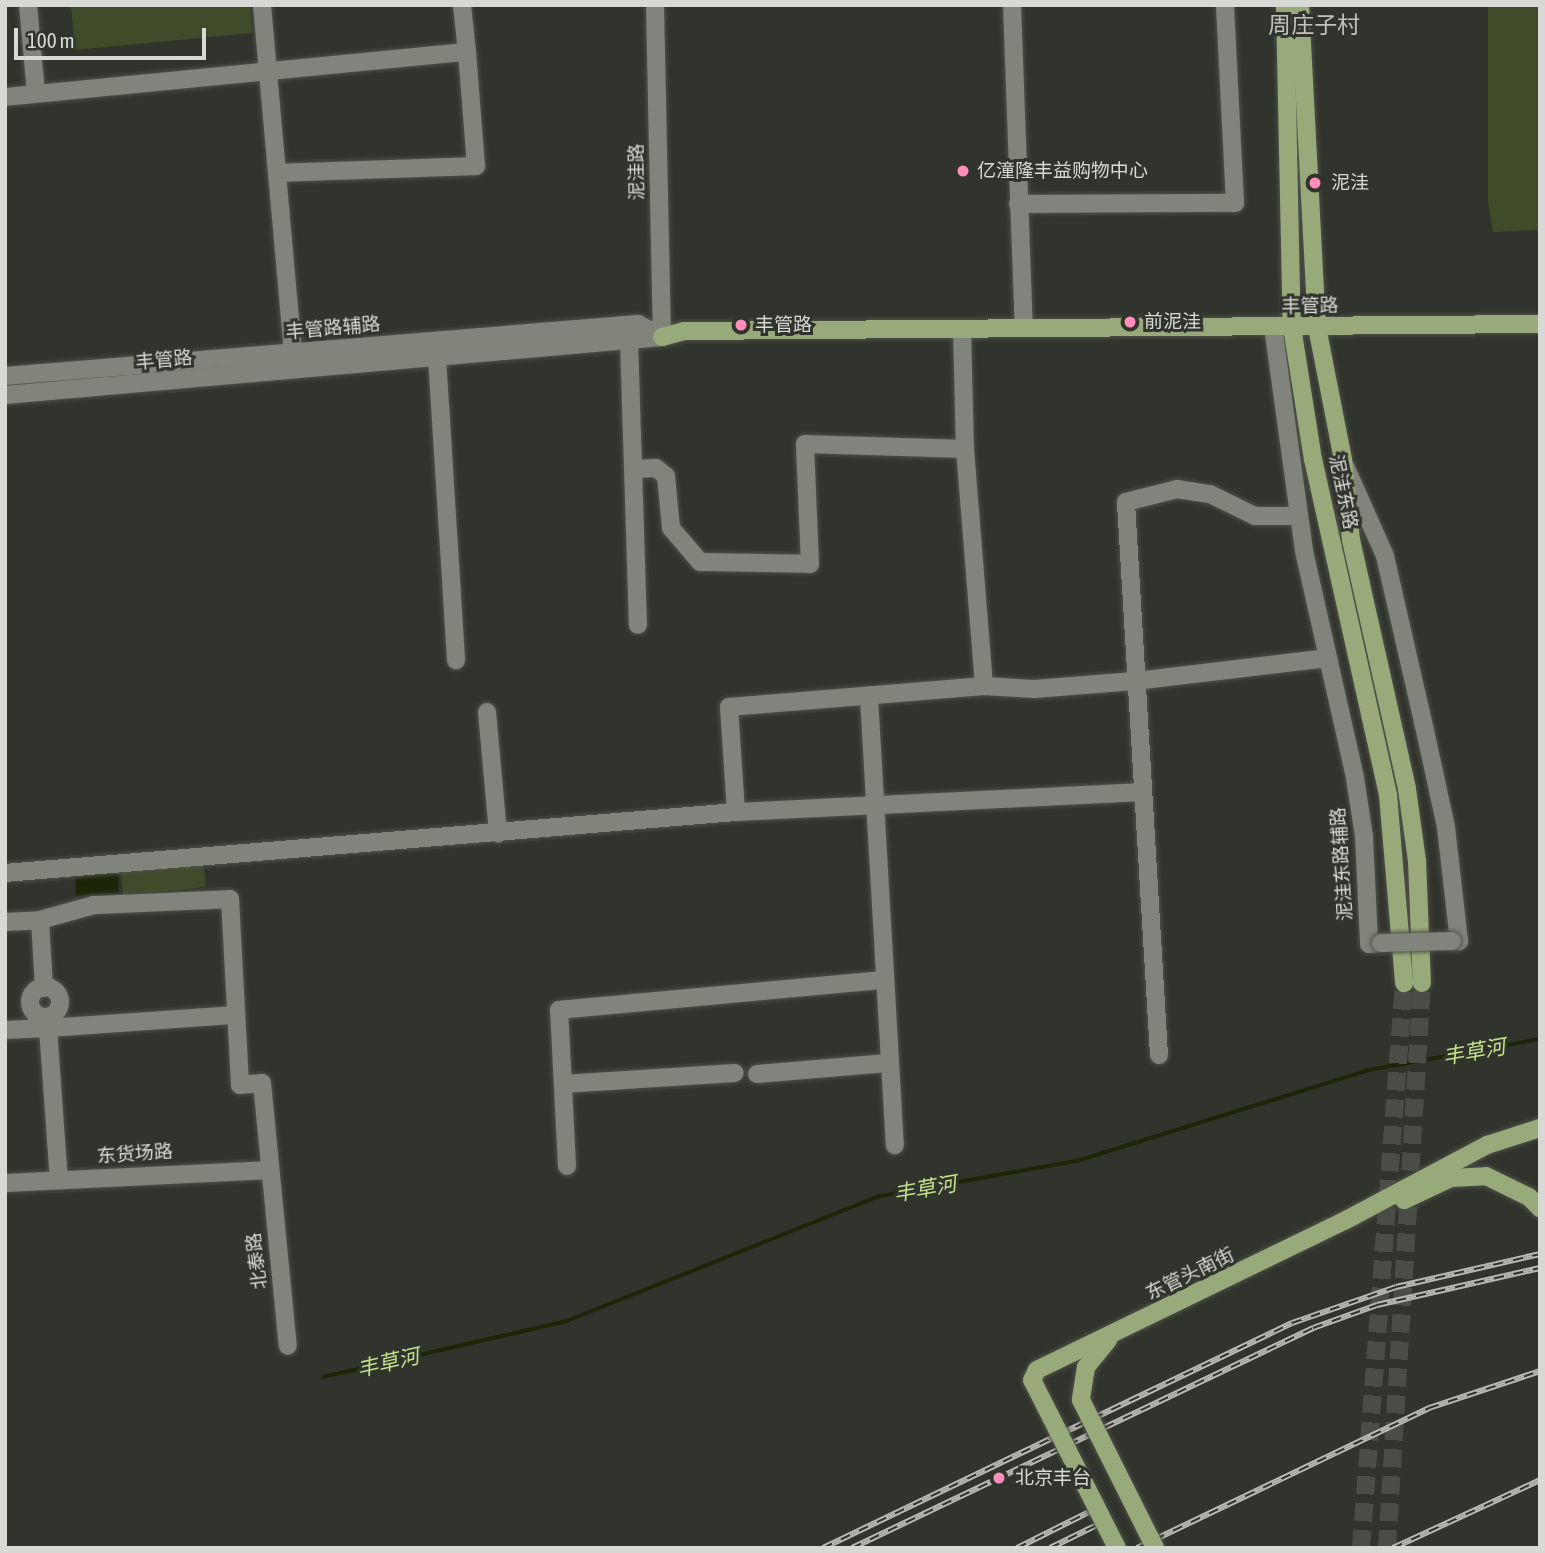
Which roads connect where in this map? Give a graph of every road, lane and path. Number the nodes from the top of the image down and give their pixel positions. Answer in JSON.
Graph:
{"nodes":[{"id":1,"x":29,"y":5,"type":"edge"},
{"id":2,"x":262,"y":5,"type":"edge"},
{"id":3,"x":462,"y":5,"type":"edge"},
{"id":4,"x":655,"y":5,"type":"edge"},
{"id":5,"x":1012,"y":5,"type":"edge"},
{"id":6,"x":1225,"y":5,"type":"edge"},
{"id":7,"x":1285,"y":5,"type":"edge"},
{"id":8,"x":1300,"y":5,"type":"edge"},
{"id":9,"x":467,"y":52,"type":"junction"},
{"id":10,"x":268,"y":71,"type":"junction"},
{"id":11,"x":36,"y":93,"type":"junction"},
{"id":12,"x":5,"y":97,"type":"edge"},
{"id":13,"x":277,"y":173,"type":"junction"},
{"id":14,"x":1018,"y":204,"type":"junction"},
{"id":15,"x":1540,"y":324,"type":"edge"},
{"id":16,"x":1024,"y":328,"type":"junction"},
{"id":17,"x":1274,"y":331,"type":"junction"},
{"id":18,"x":1293,"y":331,"type":"junction"},
{"id":19,"x":1318,"y":331,"type":"junction"},
{"id":20,"x":962,"y":333,"type":"junction"},
{"id":21,"x":1540,"y":334,"type":"edge"},
{"id":22,"x":475,"y":337,"type":"junction"},
{"id":23,"x":662,"y":337,"type":"junction"},
{"id":24,"x":628,"y":340,"type":"junction"},
{"id":25,"x":293,"y":353,"type":"junction"},
{"id":26,"x":440,"y":356,"type":"junction"},
{"id":27,"x":5,"y":376,"type":"edge"},
{"id":28,"x":5,"y":395,"type":"edge"},
{"id":29,"x":965,"y":449,"type":"junction"},
{"id":30,"x":1343,"y":460,"type":"junction"},
{"id":31,"x":636,"y":469,"type":"junction"},
{"id":32,"x":1291,"y":516,"type":"dead end"},
{"id":33,"x":638,"y":625,"type":"dead end"},
{"id":34,"x":1328,"y":658,"type":"junction"},
{"id":35,"x":456,"y":660,"type":"dead end"},
{"id":36,"x":1135,"y":681,"type":"junction"},
{"id":37,"x":984,"y":686,"type":"junction"},
{"id":38,"x":869,"y":697,"type":"junction"},
{"id":39,"x":487,"y":712,"type":"dead end"},
{"id":40,"x":1140,"y":793,"type":"junction"},
{"id":41,"x":872,"y":805,"type":"junction"},
{"id":42,"x":736,"y":812,"type":"junction"},
{"id":43,"x":498,"y":834,"type":"junction"},
{"id":44,"x":5,"y":873,"type":"edge"},
{"id":45,"x":40,"y":920,"type":"junction"},
{"id":46,"x":5,"y":922,"type":"edge"},
{"id":47,"x":883,"y":980,"type":"junction"},
{"id":48,"x":1404,"y":983,"type":"tunnel mouth"},
{"id":49,"x":1422,"y":983,"type":"tunnel mouth"},
{"id":50,"x":236,"y":1015,"type":"junction"},
{"id":51,"x":47,"y":1022,"type":"junction"},
{"id":52,"x":5,"y":1030,"type":"edge"},
{"id":53,"x":1159,"y":1055,"type":"dead end"},
{"id":54,"x":888,"y":1063,"type":"junction"},
{"id":55,"x":735,"y":1073,"type":"dead end"},
{"id":56,"x":757,"y":1074,"type":"dead end"},
{"id":57,"x":563,"y":1084,"type":"junction"},
{"id":58,"x":1540,"y":1128,"type":"edge"},
{"id":59,"x":895,"y":1145,"type":"dead end"},
{"id":60,"x":567,"y":1166,"type":"dead end"},
{"id":61,"x":267,"y":1170,"type":"junction"},
{"id":62,"x":59,"y":1180,"type":"junction"},
{"id":63,"x":5,"y":1183,"type":"edge"},
{"id":64,"x":1540,"y":1208,"type":"edge"},
{"id":65,"x":1346,"y":1220,"type":"junction"},
{"id":66,"x":1138,"y":1323,"type":"junction"},
{"id":67,"x":288,"y":1346,"type":"dead end"},
{"id":68,"x":1117,"y":1548,"type":"edge"},
{"id":69,"x":1155,"y":1548,"type":"edge"}],
"edges":[{"from":1,"to":11,"type":"street"},
{"from":2,"to":10,"type":"street"},
{"from":3,"to":9,"type":"street"},
{"from":4,"to":23,"type":"street","name":"泥洼路"},
{"from":5,"to":14,"type":"street"},
{"from":6,"to":14,"type":"street"},
{"from":7,"to":18,"type":"main road","name":"泥洼东路"},
{"from":8,"to":19,"type":"main road","name":"泥洼东路"},
{"from":9,"to":10,"type":"street"},
{"from":9,"to":13,"type":"street"},
{"from":10,"to":11,"type":"street"},
{"from":10,"to":13,"type":"street"},
{"from":11,"to":12,"type":"street"},
{"from":13,"to":25,"type":"street"},
{"from":14,"to":16,"type":"street"},
{"from":15,"to":19,"type":"main road","name":"丰管路"},
{"from":16,"to":17,"type":"main road","name":"丰管路"},
{"from":16,"to":20,"type":"main road","name":"丰管路"},
{"from":17,"to":18,"type":"main road","name":"丰管路"},
{"from":17,"to":20,"type":"main road","name":"丰管路"},
{"from":17,"to":34,"type":"street","name":"泥洼东路辅路"},
{"from":18,"to":19,"type":"main road","name":"丰管路"},
{"from":18,"to":48,"type":"main road","name":"泥洼东路"},
{"from":19,"to":21,"type":"main road","name":"丰管路"},
{"from":19,"to":30,"type":"main road","name":"泥洼东路"},
{"from":20,"to":23,"type":"main road","name":"丰管路"},
{"from":20,"to":29,"type":"street"},
{"from":22,"to":23,"type":"street","name":"丰管路辅路"},
{"from":22,"to":25,"type":"street","name":"丰管路辅路"},
{"from":22,"to":26,"type":"street"},
{"from":23,"to":24,"type":"street","name":"丰管路"},
{"from":24,"to":26,"type":"street","name":"丰管路"},
{"from":24,"to":31,"type":"street"},
{"from":25,"to":27,"type":"street","name":"丰管路辅路"},
{"from":26,"to":28,"type":"street","name":"丰管路"},
{"from":26,"to":35,"type":"street"},
{"from":29,"to":31,"type":"street"},
{"from":29,"to":37,"type":"street"},
{"from":30,"to":34,"type":"street","name":"泥洼东路辅路","bridge":true},
{"from":30,"to":49,"type":"main road","name":"泥洼东路"},
{"from":31,"to":33,"type":"street"},
{"from":32,"to":36,"type":"street"},
{"from":34,"to":36,"type":"street"},
{"from":36,"to":37,"type":"street"},
{"from":36,"to":40,"type":"street"},
{"from":37,"to":38,"type":"street"},
{"from":38,"to":41,"type":"street"},
{"from":38,"to":42,"type":"street"},
{"from":39,"to":43,"type":"street"},
{"from":40,"to":41,"type":"street"},
{"from":40,"to":53,"type":"street"},
{"from":41,"to":42,"type":"street"},
{"from":41,"to":47,"type":"street"},
{"from":42,"to":43,"type":"street"},
{"from":43,"to":44,"type":"street"},
{"from":45,"to":46,"type":"street"},
{"from":45,"to":50,"type":"street"},
{"from":45,"to":51,"type":"street"},
{"from":47,"to":54,"type":"street"},
{"from":47,"to":57,"type":"street"},
{"from":50,"to":51,"type":"street"},
{"from":50,"to":61,"type":"street","name":"北泰路"},
{"from":51,"to":52,"type":"street"},
{"from":51,"to":62,"type":"street"},
{"from":54,"to":56,"type":"street"},
{"from":54,"to":59,"type":"street"},
{"from":55,"to":57,"type":"street"},
{"from":57,"to":60,"type":"street"},
{"from":58,"to":65,"type":"main road","name":"东管头南街","bridge":true},
{"from":61,"to":62,"type":"street","name":"东货场路"},
{"from":61,"to":67,"type":"street","name":"北泰路"},
{"from":62,"to":63,"type":"street","name":"东货场路"},
{"from":64,"to":65,"type":"main road","bridge":true},
{"from":65,"to":66,"type":"main road","name":"东管头南街","bridge":true},
{"from":66,"to":68,"type":"main road","name":"东管头南街","bridge":true},
{"from":66,"to":69,"type":"main road","bridge":true}]}
